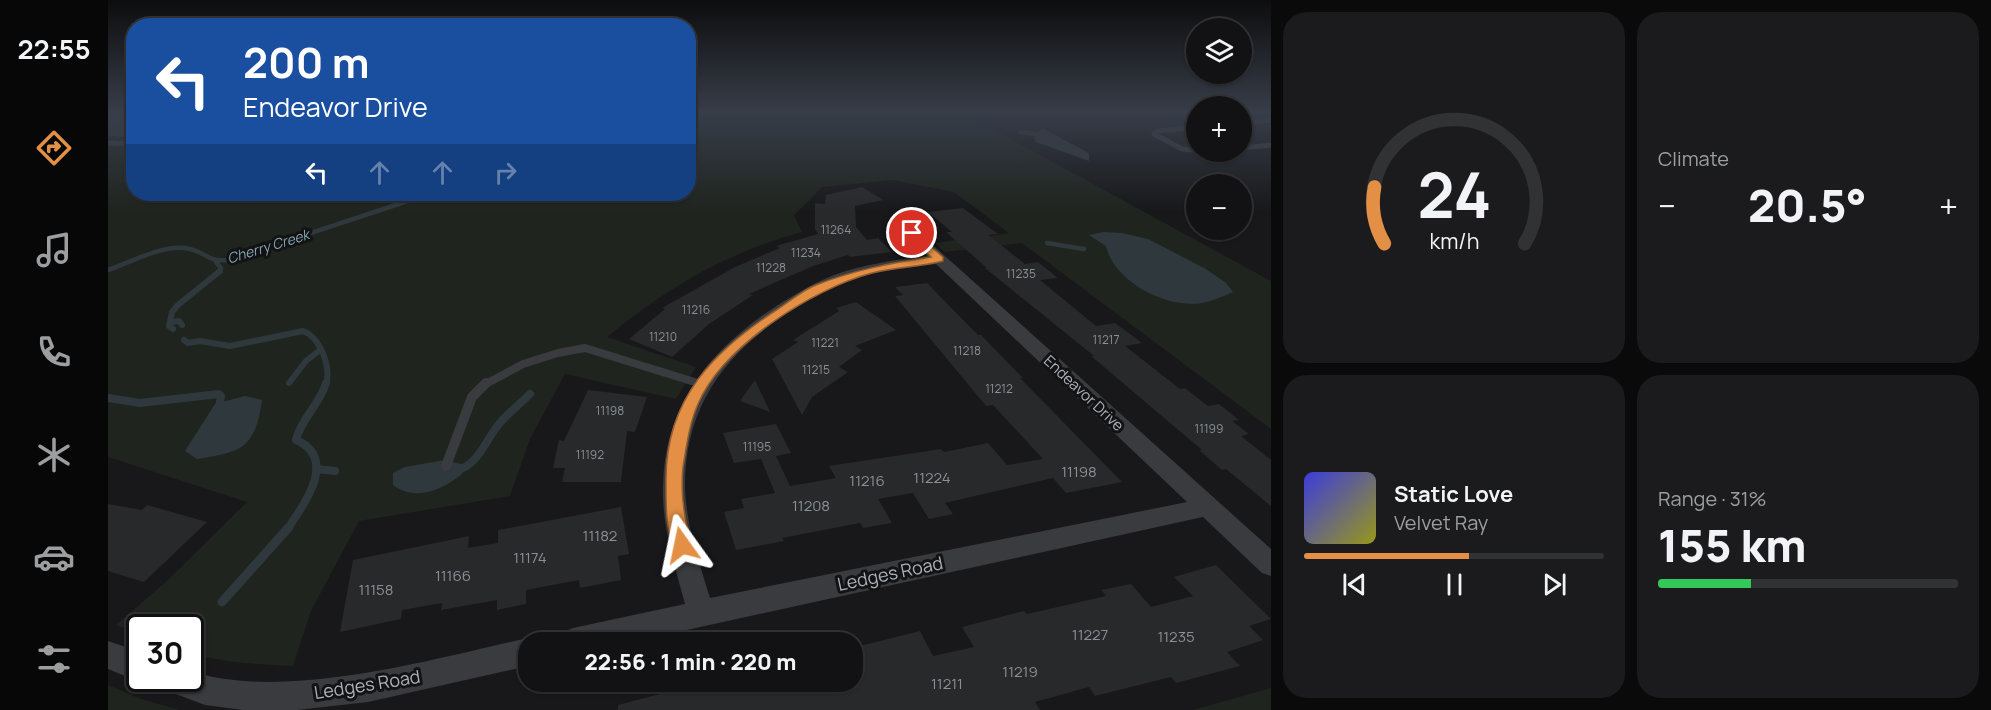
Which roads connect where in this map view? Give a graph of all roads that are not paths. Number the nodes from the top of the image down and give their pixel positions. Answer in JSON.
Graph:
{"nodes":[{"id":1,"x":898,"y":220,"type":"dead end"},
{"id":2,"x":940,"y":259,"type":"junction"},
{"id":3,"x":701,"y":384,"type":"junction"},
{"id":4,"x":446,"y":465,"type":"dead end"},
{"id":5,"x":1208,"y":507,"type":"junction"},
{"id":6,"x":1271,"y":564,"type":"edge"},
{"id":7,"x":700,"y":613,"type":"junction"},
{"id":8,"x":617,"y":632,"type":"edge"},
{"id":9,"x":518,"y":654,"type":"edge"},
{"id":10,"x":108,"y":655,"type":"edge"},
{"id":11,"x":126,"y":662,"type":"edge"},
{"id":12,"x":204,"y":690,"type":"edge"}],
"edges":[{"from":1,"to":2,"type":"street","name":"Endeavor Drive"},
{"from":2,"to":3,"type":"street"},
{"from":2,"to":5,"type":"street","name":"Endeavor Drive"},
{"from":3,"to":4,"type":"lane"},
{"from":3,"to":7,"type":"street"},
{"from":5,"to":6,"type":"street","name":"Endeavor Drive"},
{"from":5,"to":7,"type":"street","name":"Ledges Road"},
{"from":7,"to":8,"type":"street","name":"Ledges Road"},
{"from":9,"to":12,"type":"street","name":"Ledges Road"},
{"from":10,"to":11,"type":"street"}]}
